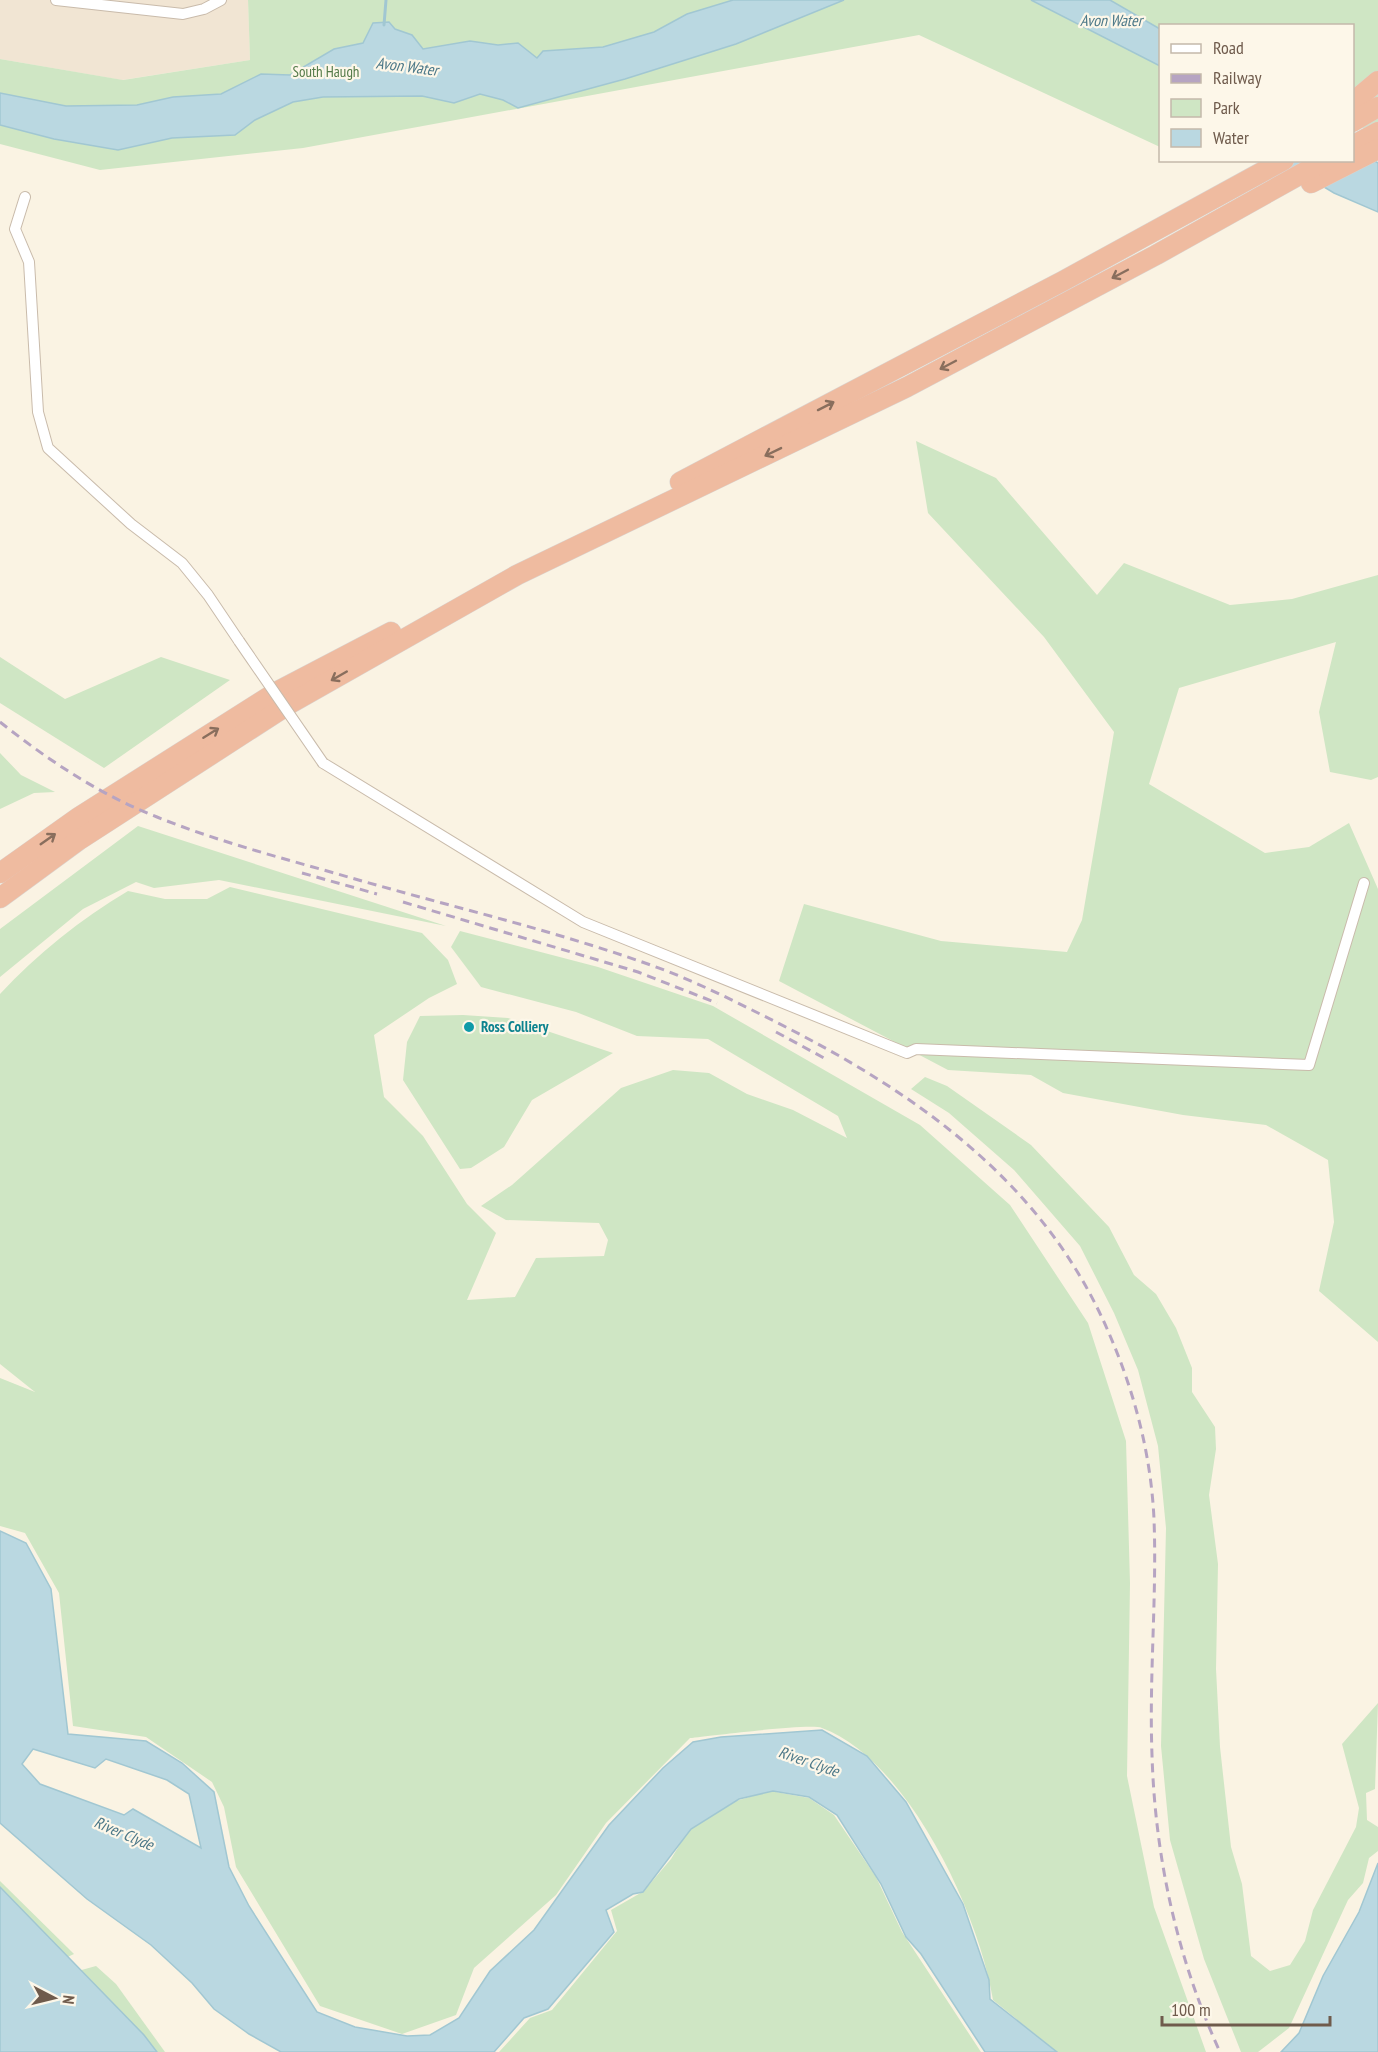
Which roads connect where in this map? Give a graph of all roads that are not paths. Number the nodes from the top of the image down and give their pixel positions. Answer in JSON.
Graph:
{"nodes":[{"id":1,"x":56,"y":0,"type":"edge"},
{"id":2,"x":221,"y":0,"type":"edge"},
{"id":3,"x":1378,"y":81,"type":"edge"},
{"id":4,"x":1362,"y":112,"type":"edge"},
{"id":5,"x":1378,"y":132,"type":"edge"},
{"id":6,"x":1354,"y":145,"type":"edge"},
{"id":7,"x":1378,"y":149,"type":"edge"},
{"id":8,"x":1354,"y":159,"type":"edge"},
{"id":9,"x":1277,"y":162,"type":"edge"},
{"id":10,"x":1323,"y":162,"type":"edge"},
{"id":11,"x":1348,"y":162,"type":"edge"},
{"id":12,"x":1258,"y":167,"type":"edge"},
{"id":13,"x":1288,"y":188,"type":"junction"},
{"id":14,"x":25,"y":197,"type":"dead end"},
{"id":15,"x":0,"y":873,"type":"edge"},
{"id":16,"x":1364,"y":883,"type":"dead end"},
{"id":17,"x":0,"y":898,"type":"edge"}],
"edges":[{"from":1,"to":2,"type":"street"},
{"from":3,"to":4,"type":"highway"},
{"from":5,"to":6,"type":"highway"},
{"from":7,"to":8,"type":"highway"},
{"from":9,"to":12,"type":"highway"},
{"from":10,"to":13,"type":"highway"},
{"from":11,"to":13,"type":"highway"},
{"from":15,"to":12,"type":"highway","one_way":true},
{"from":13,"to":17,"type":"highway","one_way":true},
{"from":14,"to":16,"type":"street","bridge":true}]}
